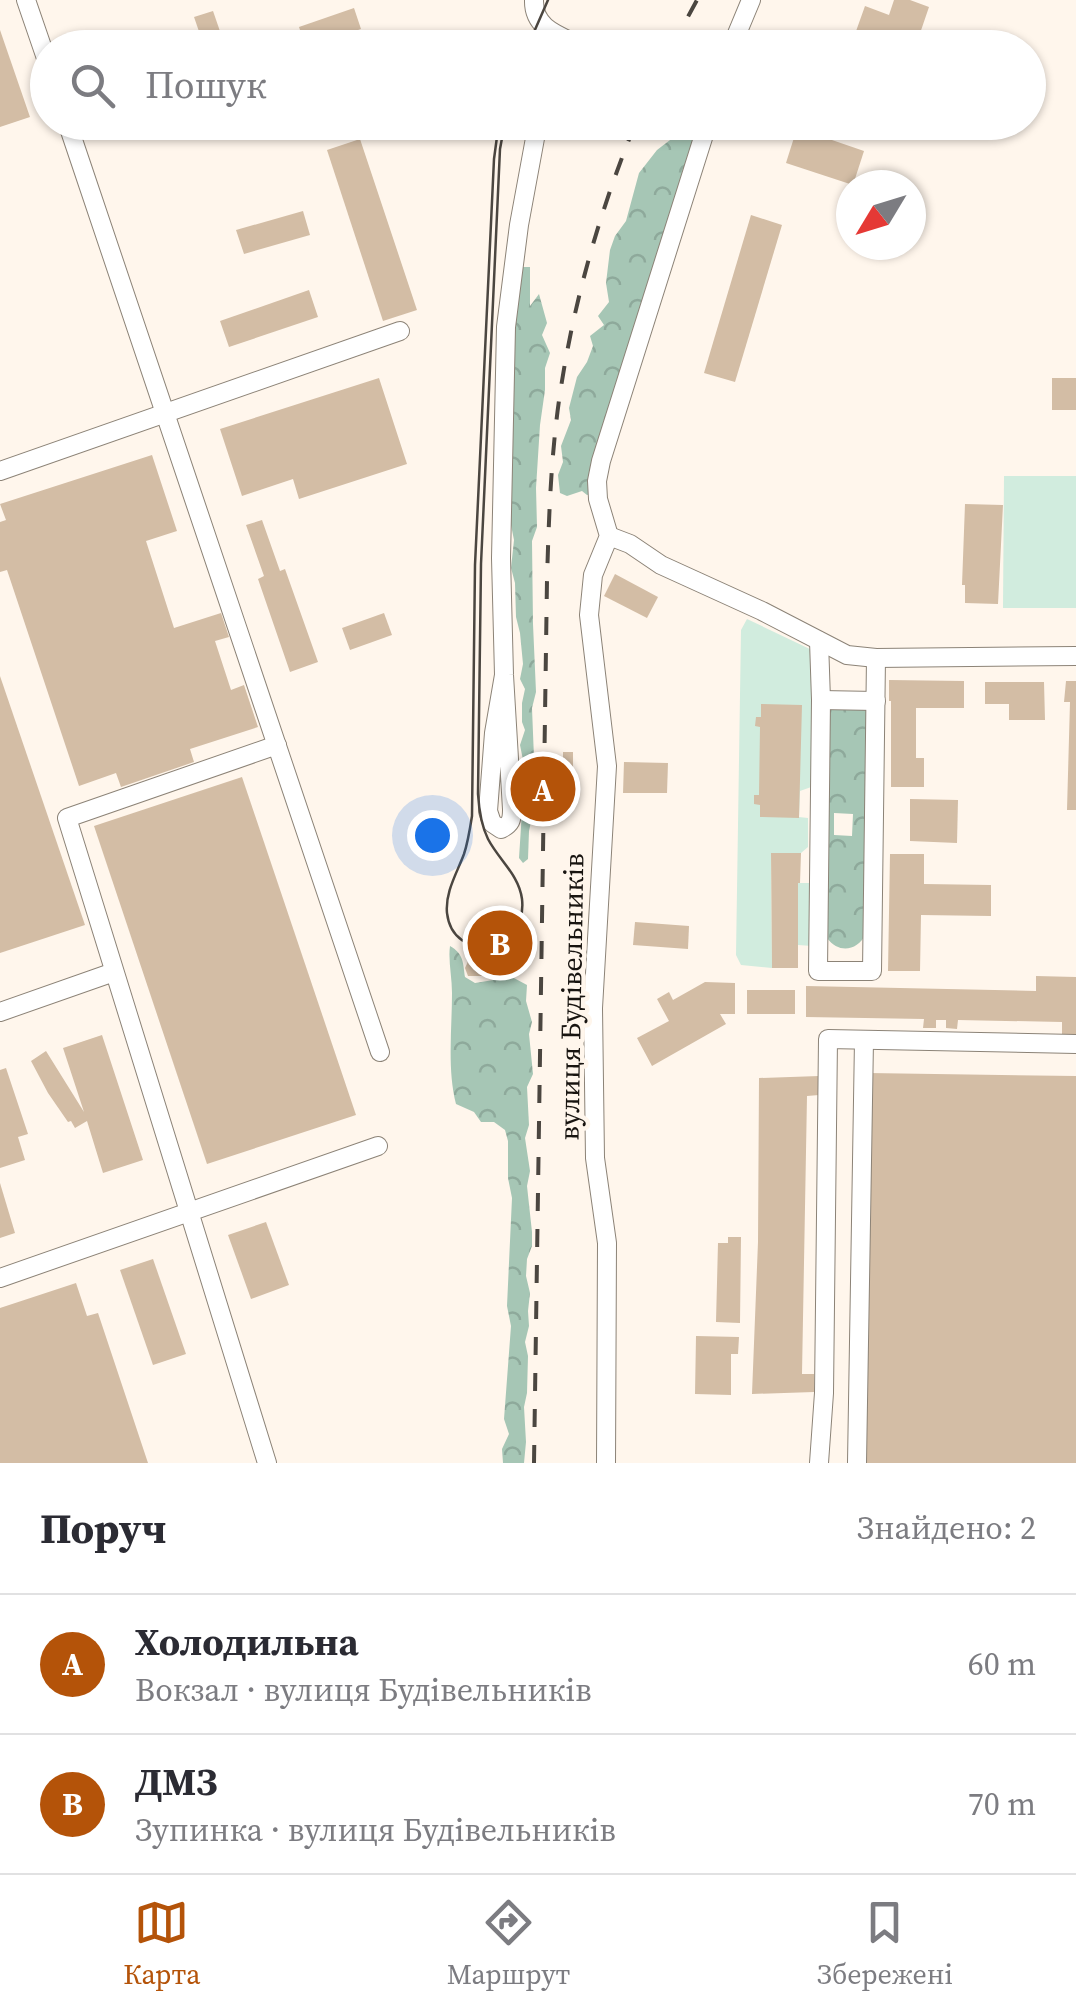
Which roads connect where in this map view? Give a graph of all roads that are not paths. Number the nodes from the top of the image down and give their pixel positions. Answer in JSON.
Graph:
{"nodes":[{"id":1,"x":26,"y":0,"type":"edge"},
{"id":2,"x":534,"y":0,"type":"edge"},
{"id":3,"x":751,"y":0,"type":"edge"},
{"id":4,"x":36,"y":30,"type":"edge"},
{"id":5,"x":542,"y":30,"type":"edge"},
{"id":6,"x":738,"y":30,"type":"edge"},
{"id":7,"x":73,"y":140,"type":"edge"},
{"id":8,"x":535,"y":140,"type":"edge"},
{"id":9,"x":702,"y":140,"type":"edge"},
{"id":10,"x":400,"y":331,"type":"dead end"},
{"id":11,"x":165,"y":414,"type":"junction"},
{"id":12,"x":0,"y":470,"type":"edge"},
{"id":13,"x":609,"y":536,"type":"junction"},
{"id":14,"x":819,"y":640,"type":"junction"},
{"id":15,"x":1076,"y":656,"type":"edge"},
{"id":16,"x":876,"y":658,"type":"junction"},
{"id":17,"x":504,"y":675,"type":"junction"},
{"id":18,"x":820,"y":700,"type":"junction"},
{"id":19,"x":876,"y":701,"type":"junction"},
{"id":20,"x":277,"y":746,"type":"junction"},
{"id":21,"x":114,"y":972,"type":"junction"},
{"id":22,"x":0,"y":1012,"type":"edge"},
{"id":23,"x":864,"y":1040,"type":"junction"},
{"id":24,"x":1076,"y":1044,"type":"edge"},
{"id":25,"x":380,"y":1052,"type":"dead end"},
{"id":26,"x":378,"y":1146,"type":"dead end"},
{"id":27,"x":188,"y":1212,"type":"junction"},
{"id":28,"x":0,"y":1278,"type":"edge"},
{"id":29,"x":267,"y":1463,"type":"edge"},
{"id":30,"x":606,"y":1463,"type":"edge"},
{"id":31,"x":819,"y":1463,"type":"edge"},
{"id":32,"x":857,"y":1463,"type":"edge"}],
"edges":[{"from":1,"to":4,"type":"street"},
{"from":2,"to":5,"type":"street"},
{"from":3,"to":6,"type":"street"},
{"from":7,"to":11,"type":"street"},
{"from":8,"to":17,"type":"street"},
{"from":9,"to":13,"type":"street"},
{"from":10,"to":11,"type":"street"},
{"from":11,"to":12,"type":"street"},
{"from":11,"to":20,"type":"street"},
{"from":13,"to":14,"type":"street"},
{"from":13,"to":30,"type":"street","name":"вулиця Будівельників"},
{"from":14,"to":16,"type":"street"},
{"from":14,"to":18,"type":"street"},
{"from":15,"to":16,"type":"street"},
{"from":16,"to":19,"type":"street"},
{"from":17,"to":17,"type":"street"},
{"from":18,"to":19,"type":"street"},
{"from":18,"to":19,"type":"street"},
{"from":20,"to":21,"type":"street"},
{"from":20,"to":25,"type":"street"},
{"from":21,"to":22,"type":"street"},
{"from":21,"to":27,"type":"street"},
{"from":23,"to":24,"type":"street"},
{"from":23,"to":31,"type":"street"},
{"from":23,"to":32,"type":"street"},
{"from":26,"to":27,"type":"street"},
{"from":27,"to":28,"type":"street"},
{"from":27,"to":29,"type":"street"}]}
